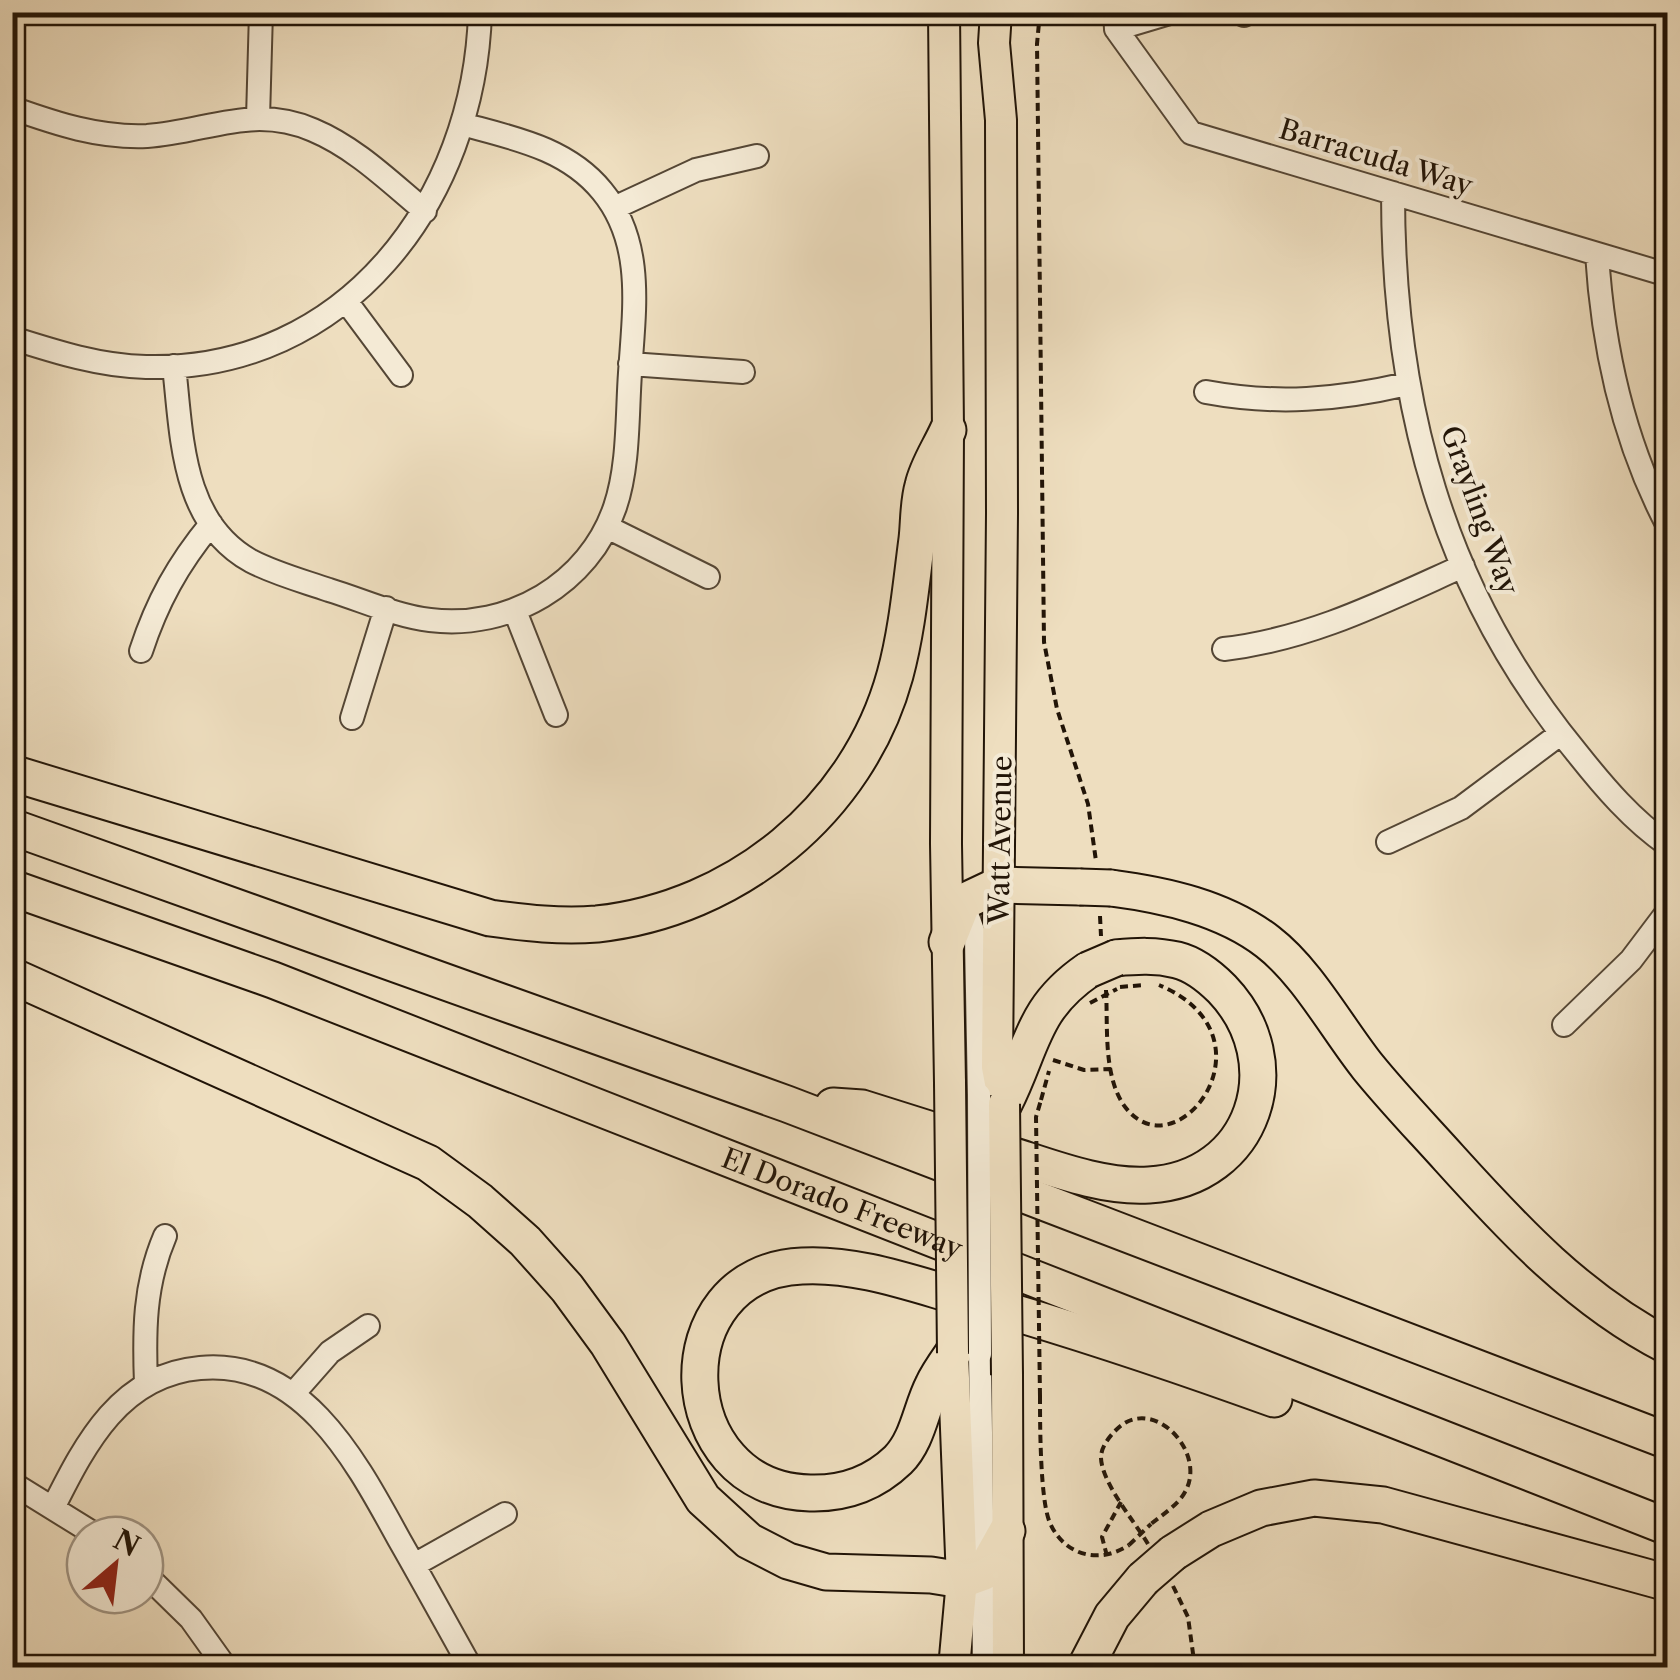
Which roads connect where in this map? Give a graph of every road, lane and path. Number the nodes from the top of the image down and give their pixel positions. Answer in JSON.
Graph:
{"nodes":[{"id":1,"x":261,"y":12,"type":"edge"},
{"id":2,"x":480,"y":12,"type":"edge"},
{"id":3,"x":944,"y":12,"type":"edge"},
{"id":4,"x":996,"y":12,"type":"edge"},
{"id":5,"x":1018,"y":12,"type":"edge"},
{"id":6,"x":1040,"y":12,"type":"edge"},
{"id":7,"x":1173,"y":12,"type":"edge"},
{"id":8,"x":1116,"y":20,"type":"edge"},
{"id":9,"x":12,"y":108,"type":"edge"},
{"id":10,"x":258,"y":118,"type":"junction"},
{"id":11,"x":1001,"y":120,"type":"junction"},
{"id":12,"x":462,"y":124,"type":"junction"},
{"id":13,"x":757,"y":156,"type":"dead end"},
{"id":14,"x":1393,"y":194,"type":"junction"},
{"id":15,"x":614,"y":208,"type":"junction"},
{"id":16,"x":425,"y":211,"type":"junction"},
{"id":17,"x":1596,"y":254,"type":"junction"},
{"id":18,"x":1668,"y":275,"type":"edge"},
{"id":19,"x":346,"y":301,"type":"junction"},
{"id":20,"x":13,"y":340,"type":"edge"},
{"id":21,"x":630,"y":364,"type":"junction"},
{"id":22,"x":174,"y":366,"type":"junction"},
{"id":23,"x":744,"y":372,"type":"dead end"},
{"id":24,"x":401,"y":375,"type":"dead end"},
{"id":25,"x":1407,"y":384,"type":"junction"},
{"id":26,"x":1206,"y":392,"type":"dead end"},
{"id":27,"x":948,"y":430,"type":"junction"},
{"id":28,"x":211,"y":524,"type":"junction"},
{"id":29,"x":1668,"y":526,"type":"edge"},
{"id":30,"x":607,"y":527,"type":"junction"},
{"id":31,"x":1463,"y":566,"type":"junction"},
{"id":32,"x":708,"y":577,"type":"dead end"},
{"id":33,"x":386,"y":608,"type":"junction"},
{"id":34,"x":515,"y":611,"type":"junction"},
{"id":35,"x":1224,"y":648,"type":"dead end"},
{"id":36,"x":141,"y":650,"type":"dead end"},
{"id":37,"x":556,"y":715,"type":"dead end"},
{"id":38,"x":352,"y":718,"type":"dead end"},
{"id":39,"x":1560,"y":734,"type":"junction"},
{"id":40,"x":12,"y":773,"type":"edge"},
{"id":41,"x":12,"y":828,"type":"edge"},
{"id":42,"x":1388,"y":842,"type":"dead end"},
{"id":43,"x":946,"y":844,"type":"junction"},
{"id":44,"x":1668,"y":845,"type":"edge"},
{"id":45,"x":999,"y":886,"type":"junction"},
{"id":46,"x":1097,"y":887,"type":"junction"},
{"id":47,"x":12,"y":888,"type":"edge"},
{"id":48,"x":963,"y":902,"type":"junction"},
{"id":49,"x":1668,"y":911,"type":"edge"},
{"id":50,"x":962,"y":940,"type":"junction"},
{"id":51,"x":1104,"y":975,"type":"junction"},
{"id":52,"x":12,"y":976,"type":"edge"},
{"id":53,"x":1564,"y":1024,"type":"dead end"},
{"id":54,"x":1058,"y":1048,"type":"dead end"},
{"id":55,"x":1054,"y":1060,"type":"junction"},
{"id":56,"x":1111,"y":1069,"type":"junction"},
{"id":57,"x":992,"y":1099,"type":"junction"},
{"id":58,"x":788,"y":1104,"type":"junction"},
{"id":59,"x":165,"y":1236,"type":"dead end"},
{"id":60,"x":368,"y":1326,"type":"dead end"},
{"id":61,"x":1668,"y":1346,"type":"edge"},
{"id":62,"x":967,"y":1353,"type":"junction"},
{"id":63,"x":146,"y":1384,"type":"junction"},
{"id":64,"x":293,"y":1394,"type":"junction"},
{"id":65,"x":1668,"y":1442,"type":"edge"},
{"id":66,"x":12,"y":1483,"type":"edge"},
{"id":67,"x":54,"y":1506,"type":"junction"},
{"id":68,"x":505,"y":1514,"type":"dead end"},
{"id":69,"x":67,"y":1515,"type":"edge"},
{"id":70,"x":1668,"y":1527,"type":"edge"},
{"id":71,"x":1007,"y":1530,"type":"junction"},
{"id":72,"x":1668,"y":1543,"type":"edge"},
{"id":73,"x":1107,"y":1556,"type":"junction"},
{"id":74,"x":414,"y":1565,"type":"junction"},
{"id":75,"x":973,"y":1576,"type":"junction"},
{"id":76,"x":1668,"y":1584,"type":"edge"},
{"id":77,"x":165,"y":1593,"type":"edge"},
{"id":78,"x":226,"y":1668,"type":"edge"},
{"id":79,"x":470,"y":1668,"type":"edge"},
{"id":80,"x":954,"y":1668,"type":"edge"},
{"id":81,"x":984,"y":1668,"type":"edge"},
{"id":82,"x":1008,"y":1668,"type":"edge"},
{"id":83,"x":1085,"y":1668,"type":"edge"}],
"edges":[{"from":1,"to":10,"type":"street"},
{"from":2,"to":12,"type":"street"},
{"from":3,"to":27,"type":"main road","name":"Watt Avenue"},
{"from":4,"to":11,"type":"main road","name":"Watt Avenue"},
{"from":5,"to":11,"type":"main road"},
{"from":6,"to":46,"type":"path"},
{"from":7,"to":8,"type":"street","name":"Barracuda Way"},
{"from":8,"to":14,"type":"street","name":"Barracuda Way"},
{"from":9,"to":10,"type":"street"},
{"from":10,"to":16,"type":"street"},
{"from":11,"to":45,"type":"main road","name":"Watt Avenue"},
{"from":12,"to":15,"type":"street"},
{"from":12,"to":16,"type":"street"},
{"from":13,"to":15,"type":"street"},
{"from":14,"to":17,"type":"street","name":"Barracuda Way"},
{"from":14,"to":25,"type":"street","name":"Grayling Way"},
{"from":15,"to":21,"type":"street"},
{"from":16,"to":19,"type":"street"},
{"from":17,"to":18,"type":"street","name":"Barracuda Way"},
{"from":17,"to":29,"type":"street"},
{"from":19,"to":22,"type":"street"},
{"from":19,"to":24,"type":"street"},
{"from":20,"to":22,"type":"street"},
{"from":21,"to":23,"type":"street"},
{"from":21,"to":30,"type":"street"},
{"from":22,"to":28,"type":"street"},
{"from":25,"to":26,"type":"street"},
{"from":25,"to":31,"type":"street","name":"Grayling Way"},
{"from":27,"to":40,"type":"highway"},
{"from":27,"to":43,"type":"main road","name":"Watt Avenue"},
{"from":28,"to":33,"type":"street"},
{"from":28,"to":36,"type":"street"},
{"from":30,"to":32,"type":"street"},
{"from":30,"to":34,"type":"street"},
{"from":31,"to":35,"type":"street"},
{"from":31,"to":39,"type":"street","name":"Grayling Way"},
{"from":33,"to":34,"type":"street"},
{"from":33,"to":38,"type":"street"},
{"from":34,"to":37,"type":"street"},
{"from":39,"to":42,"type":"street"},
{"from":39,"to":44,"type":"street","name":"Grayling Way"},
{"from":41,"to":58,"type":"highway"},
{"from":43,"to":48,"type":"street"},
{"from":43,"to":50,"type":"main road","name":"Watt Avenue"},
{"from":45,"to":46,"type":"highway"},
{"from":45,"to":48,"type":"highway"},
{"from":45,"to":50,"type":"street"},
{"from":45,"to":57,"type":"main road","name":"Watt Avenue"},
{"from":46,"to":51,"type":"path"},
{"from":46,"to":61,"type":"highway"},
{"from":47,"to":70,"type":"highway","name":"El Dorado Freeway"},
{"from":48,"to":50,"type":"highway"},
{"from":49,"to":53,"type":"street"},
{"from":50,"to":57,"type":"street"},
{"from":50,"to":62,"type":"main road","name":"Watt Avenue","bridge":true},
{"from":51,"to":56,"type":"path"},
{"from":51,"to":56,"type":"path"},
{"from":51,"to":57,"type":"highway"},
{"from":51,"to":58,"type":"highway"},
{"from":52,"to":75,"type":"highway"},
{"from":54,"to":55,"type":"path"},
{"from":55,"to":56,"type":"path"},
{"from":55,"to":73,"type":"path","bridge":true},
{"from":57,"to":62,"type":"street","bridge":true},
{"from":57,"to":71,"type":"main road","name":"Watt Avenue","bridge":true},
{"from":58,"to":65,"type":"highway"},
{"from":59,"to":63,"type":"street"},
{"from":60,"to":64,"type":"street"},
{"from":62,"to":72,"type":"highway"},
{"from":62,"to":75,"type":"main road","name":"Watt Avenue"},
{"from":63,"to":64,"type":"street"},
{"from":63,"to":67,"type":"street"},
{"from":64,"to":74,"type":"street"},
{"from":66,"to":67,"type":"street"},
{"from":67,"to":69,"type":"street"},
{"from":68,"to":74,"type":"street"},
{"from":71,"to":75,"type":"highway"},
{"from":71,"to":82,"type":"main road","name":"Watt Avenue"},
{"from":73,"to":73,"type":"path","bridge":true},
{"from":74,"to":79,"type":"street"},
{"from":75,"to":80,"type":"main road","name":"Watt Avenue"},
{"from":75,"to":81,"type":"street"},
{"from":76,"to":83,"type":"highway","bridge":true},
{"from":77,"to":78,"type":"street"}]}
